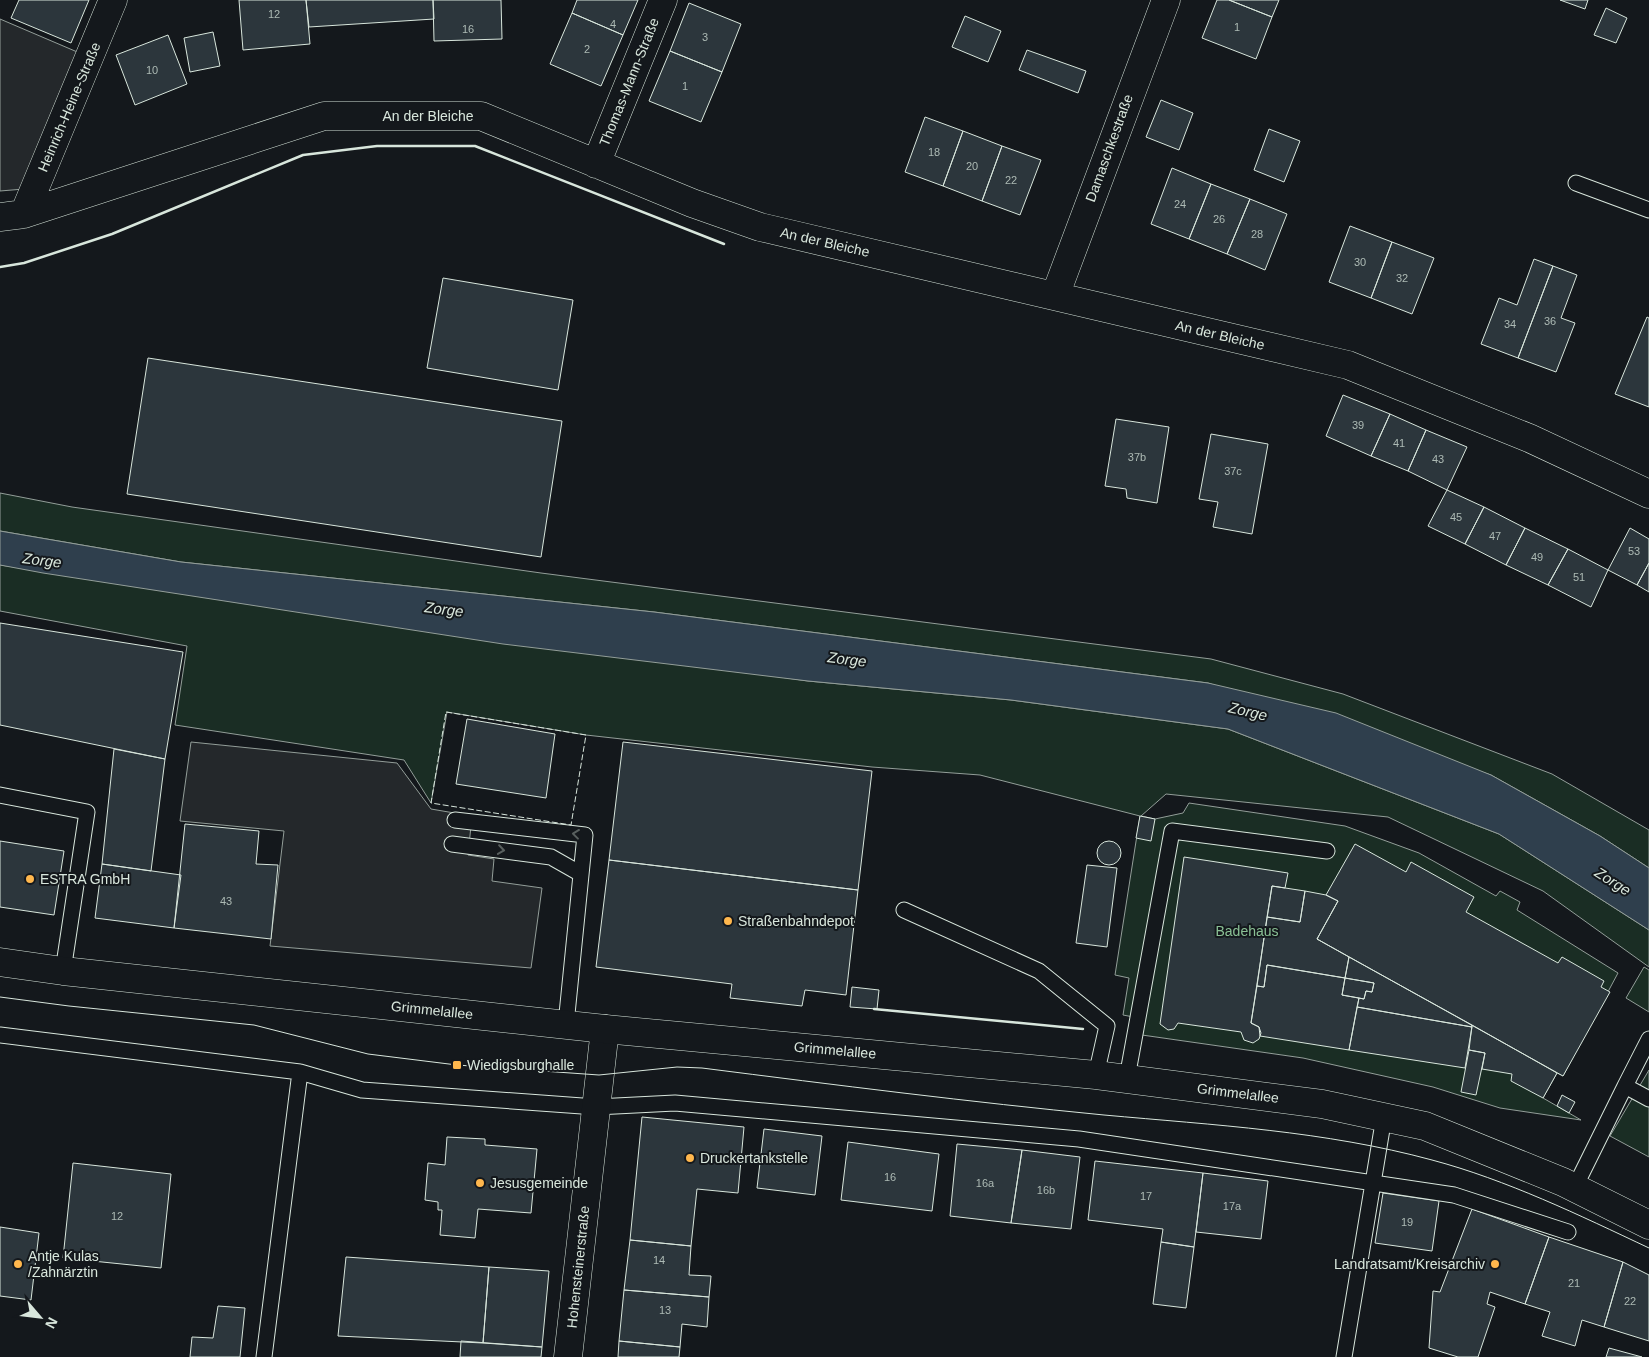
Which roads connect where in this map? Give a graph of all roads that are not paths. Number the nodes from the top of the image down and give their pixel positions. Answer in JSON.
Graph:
{"nodes":[{"id":1,"x":113,"y":0,"type":"edge"},
{"id":2,"x":662,"y":0,"type":"edge"},
{"id":3,"x":1166,"y":0,"type":"edge"},
{"id":4,"x":596,"y":164,"type":"junction"},
{"id":5,"x":1576,"y":183,"type":"dead end"},
{"id":6,"x":1649,"y":210,"type":"edge"},
{"id":7,"x":12,"y":215,"type":"edge"},
{"id":8,"x":1055,"y":296,"type":"junction"},
{"id":9,"x":1649,"y":494,"type":"edge"},
{"id":10,"x":0,"y":795,"type":"edge"},
{"id":11,"x":455,"y":820,"type":"dead end"},
{"id":12,"x":452,"y":844,"type":"dead end"},
{"id":13,"x":1327,"y":851,"type":"dead end"},
{"id":14,"x":581,"y":874,"type":"junction"},
{"id":15,"x":904,"y":910,"type":"dead end"},
{"id":16,"x":0,"y":962,"type":"edge"},
{"id":17,"x":63,"y":971,"type":"junction"},
{"id":18,"x":566,"y":1024,"type":"junction"},
{"id":19,"x":605,"y":1029,"type":"junction"},
{"id":20,"x":0,"y":1035,"type":"edge"},
{"id":21,"x":1649,"y":1039,"type":"edge"},
{"id":22,"x":300,"y":1072,"type":"junction"},
{"id":23,"x":1096,"y":1074,"type":"junction"},
{"id":24,"x":1127,"y":1078,"type":"junction"},
{"id":25,"x":1625,"y":1086,"type":"junction"},
{"id":26,"x":1649,"y":1099,"type":"edge"},
{"id":27,"x":596,"y":1106,"type":"junction"},
{"id":28,"x":1384,"y":1117,"type":"junction"},
{"id":29,"x":1371,"y":1182,"type":"junction"},
{"id":30,"x":1575,"y":1188,"type":"junction"},
{"id":31,"x":1649,"y":1225,"type":"edge"},
{"id":32,"x":1568,"y":1232,"type":"dead end"},
{"id":33,"x":264,"y":1357,"type":"edge"},
{"id":34,"x":568,"y":1357,"type":"edge"},
{"id":35,"x":1344,"y":1357,"type":"edge"}],
"edges":[{"from":1,"to":7,"type":"street","name":"Heinrich-Heine-Straße"},
{"from":2,"to":4,"type":"street","name":"Thomas-Mann-Straße"},
{"from":3,"to":8,"type":"street","name":"Damaschkestraße"},
{"from":4,"to":7,"type":"street","name":"An der Bleiche"},
{"from":4,"to":8,"type":"street","name":"An der Bleiche"},
{"from":5,"to":6,"type":"lane"},
{"from":8,"to":9,"type":"street","name":"An der Bleiche"},
{"from":10,"to":17,"type":"lane"},
{"from":14,"to":11,"type":"lane","one_way":true},
{"from":12,"to":14,"type":"lane","one_way":true},
{"from":13,"to":24,"type":"lane"},
{"from":14,"to":18,"type":"lane"},
{"from":15,"to":23,"type":"lane"},
{"from":16,"to":17,"type":"street","name":"Grimmelallee"},
{"from":17,"to":18,"type":"street","name":"Grimmelallee"},
{"from":18,"to":19,"type":"street","name":"Grimmelallee"},
{"from":19,"to":23,"type":"street","name":"Grimmelallee"},
{"from":19,"to":27,"type":"street","name":"Hohensteinerstraße"},
{"from":20,"to":22,"type":"lane"},
{"from":21,"to":25,"type":"lane"},
{"from":22,"to":27,"type":"lane"},
{"from":22,"to":33,"type":"lane"},
{"from":23,"to":24,"type":"street","name":"Grimmelallee"},
{"from":24,"to":28,"type":"street","name":"Grimmelallee"},
{"from":25,"to":26,"type":"lane"},
{"from":25,"to":30,"type":"lane"},
{"from":27,"to":29,"type":"lane"},
{"from":27,"to":34,"type":"street","name":"Hohensteinerstraße"},
{"from":28,"to":29,"type":"lane"},
{"from":28,"to":30,"type":"street","name":"Grimmelallee"},
{"from":29,"to":32,"type":"lane"},
{"from":29,"to":35,"type":"lane"},
{"from":30,"to":31,"type":"street","name":"Grimmelallee"}]}
